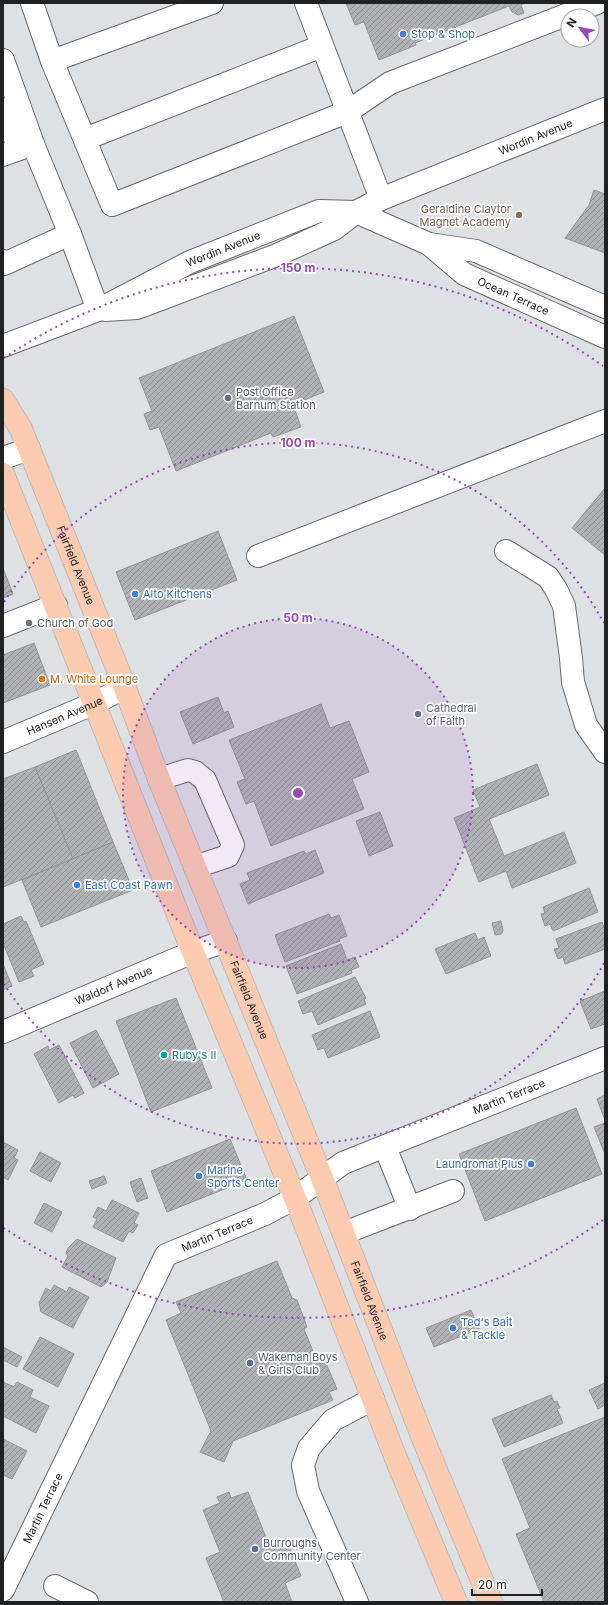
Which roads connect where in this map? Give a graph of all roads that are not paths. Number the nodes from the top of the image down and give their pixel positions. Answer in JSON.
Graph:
{"nodes":[{"id":1,"x":32,"y":3,"type":"edge"},
{"id":2,"x":212,"y":3,"type":"edge"},
{"id":3,"x":306,"y":3,"type":"edge"},
{"id":4,"x":597,"y":3,"type":"edge"},
{"id":5,"x":322,"y":46,"type":"junction"},
{"id":6,"x":3,"y":60,"type":"edge"},
{"id":7,"x":52,"y":61,"type":"junction"},
{"id":8,"x":3,"y":109,"type":"edge"},
{"id":9,"x":605,"y":109,"type":"edge"},
{"id":10,"x":348,"y":112,"type":"junction"},
{"id":11,"x":85,"y":139,"type":"junction"},
{"id":12,"x":18,"y":149,"type":"edge"},
{"id":13,"x":381,"y":199,"type":"junction"},
{"id":14,"x":356,"y":212,"type":"junction"},
{"id":15,"x":70,"y":234,"type":"junction"},
{"id":16,"x":429,"y":244,"type":"junction"},
{"id":17,"x":3,"y":261,"type":"edge"},
{"id":18,"x":605,"y":307,"type":"edge"},
{"id":19,"x":98,"y":310,"type":"junction"},
{"id":20,"x":605,"y":337,"type":"edge"},
{"id":21,"x":3,"y":346,"type":"edge"},
{"id":22,"x":3,"y":400,"type":"edge"},
{"id":23,"x":605,"y":422,"type":"edge"},
{"id":24,"x":29,"y":449,"type":"junction"},
{"id":25,"x":3,"y":458,"type":"edge"},
{"id":26,"x":3,"y":474,"type":"edge"},
{"id":27,"x":506,"y":551,"type":"dead end"},
{"id":28,"x":258,"y":556,"type":"dead end"},
{"id":29,"x":56,"y":605,"type":"junction"},
{"id":30,"x":3,"y":626,"type":"edge"},
{"id":31,"x":125,"y":687,"type":"junction"},
{"id":32,"x":95,"y":703,"type":"junction"},
{"id":33,"x":3,"y":742,"type":"edge"},
{"id":34,"x":605,"y":752,"type":"edge"},
{"id":35,"x":159,"y":779,"type":"junction"},
{"id":36,"x":195,"y":868,"type":"junction"},
{"id":37,"x":226,"y":941,"type":"junction"},
{"id":38,"x":193,"y":952,"type":"junction"},
{"id":39,"x":3,"y":1032,"type":"edge"},
{"id":40,"x":605,"y":1058,"type":"edge"},
{"id":41,"x":385,"y":1147,"type":"junction"},
{"id":42,"x":322,"y":1178,"type":"junction"},
{"id":43,"x":453,"y":1191,"type":"dead end"},
{"id":44,"x":295,"y":1198,"type":"junction"},
{"id":45,"x":410,"y":1209,"type":"junction"},
{"id":46,"x":344,"y":1233,"type":"junction"},
{"id":47,"x":373,"y":1399,"type":"junction"},
{"id":48,"x":55,"y":1586,"type":"dead end"},
{"id":49,"x":3,"y":1590,"type":"edge"},
{"id":50,"x":88,"y":1602,"type":"edge"},
{"id":51,"x":357,"y":1602,"type":"edge"},
{"id":52,"x":456,"y":1602,"type":"edge"},
{"id":53,"x":491,"y":1602,"type":"edge"}],
"edges":[{"from":1,"to":7,"type":"street"},
{"from":2,"to":7,"type":"street"},
{"from":3,"to":5,"type":"street"},
{"from":4,"to":10,"type":"street"},
{"from":5,"to":10,"type":"street"},
{"from":5,"to":11,"type":"street"},
{"from":6,"to":12,"type":"street"},
{"from":7,"to":11,"type":"street"},
{"from":8,"to":12,"type":"street"},
{"from":9,"to":13,"type":"street","name":"Wordin Avenue"},
{"from":10,"to":11,"type":"street"},
{"from":10,"to":13,"type":"street"},
{"from":12,"to":15,"type":"street"},
{"from":13,"to":14,"type":"street","name":"Wordin Avenue"},
{"from":14,"to":16,"type":"street","name":"Ocean Terrace"},
{"from":14,"to":19,"type":"street","name":"Wordin Avenue"},
{"from":15,"to":17,"type":"street"},
{"from":15,"to":19,"type":"street"},
{"from":16,"to":18,"type":"street","name":"Ocean Terrace"},
{"from":16,"to":20,"type":"street","name":"Ocean Terrace"},
{"from":19,"to":21,"type":"street","name":"Wordin Avenue"},
{"from":22,"to":24,"type":"main road","name":"Fairfield Avenue"},
{"from":23,"to":28,"type":"street"},
{"from":24,"to":25,"type":"street"},
{"from":24,"to":31,"type":"main road","name":"Fairfield Avenue"},
{"from":26,"to":29,"type":"main road"},
{"from":27,"to":34,"type":"street"},
{"from":29,"to":30,"type":"street"},
{"from":29,"to":32,"type":"main road"},
{"from":31,"to":32,"type":"street","name":"Hansen Avenue"},
{"from":31,"to":35,"type":"main road","name":"Fairfield Avenue"},
{"from":32,"to":33,"type":"street","name":"Hansen Avenue"},
{"from":32,"to":38,"type":"main road"},
{"from":35,"to":36,"type":"main road","name":"Fairfield Avenue"},
{"from":35,"to":36,"type":"street"},
{"from":36,"to":37,"type":"main road","name":"Fairfield Avenue"},
{"from":37,"to":38,"type":"street","name":"Waldorf Avenue"},
{"from":37,"to":42,"type":"main road","name":"Fairfield Avenue"},
{"from":38,"to":39,"type":"street","name":"Waldorf Avenue"},
{"from":38,"to":44,"type":"main road"},
{"from":40,"to":41,"type":"street","name":"Martin Terrace"},
{"from":41,"to":42,"type":"street","name":"Martin Terrace"},
{"from":41,"to":45,"type":"street"},
{"from":42,"to":44,"type":"street","name":"Martin Terrace"},
{"from":42,"to":46,"type":"main road","name":"Fairfield Avenue"},
{"from":43,"to":45,"type":"street"},
{"from":44,"to":47,"type":"main road"},
{"from":44,"to":49,"type":"street","name":"Martin Terrace"},
{"from":45,"to":46,"type":"street"},
{"from":46,"to":53,"type":"main road","name":"Fairfield Avenue"},
{"from":47,"to":51,"type":"street"},
{"from":47,"to":52,"type":"main road"},
{"from":48,"to":50,"type":"street"}]}
